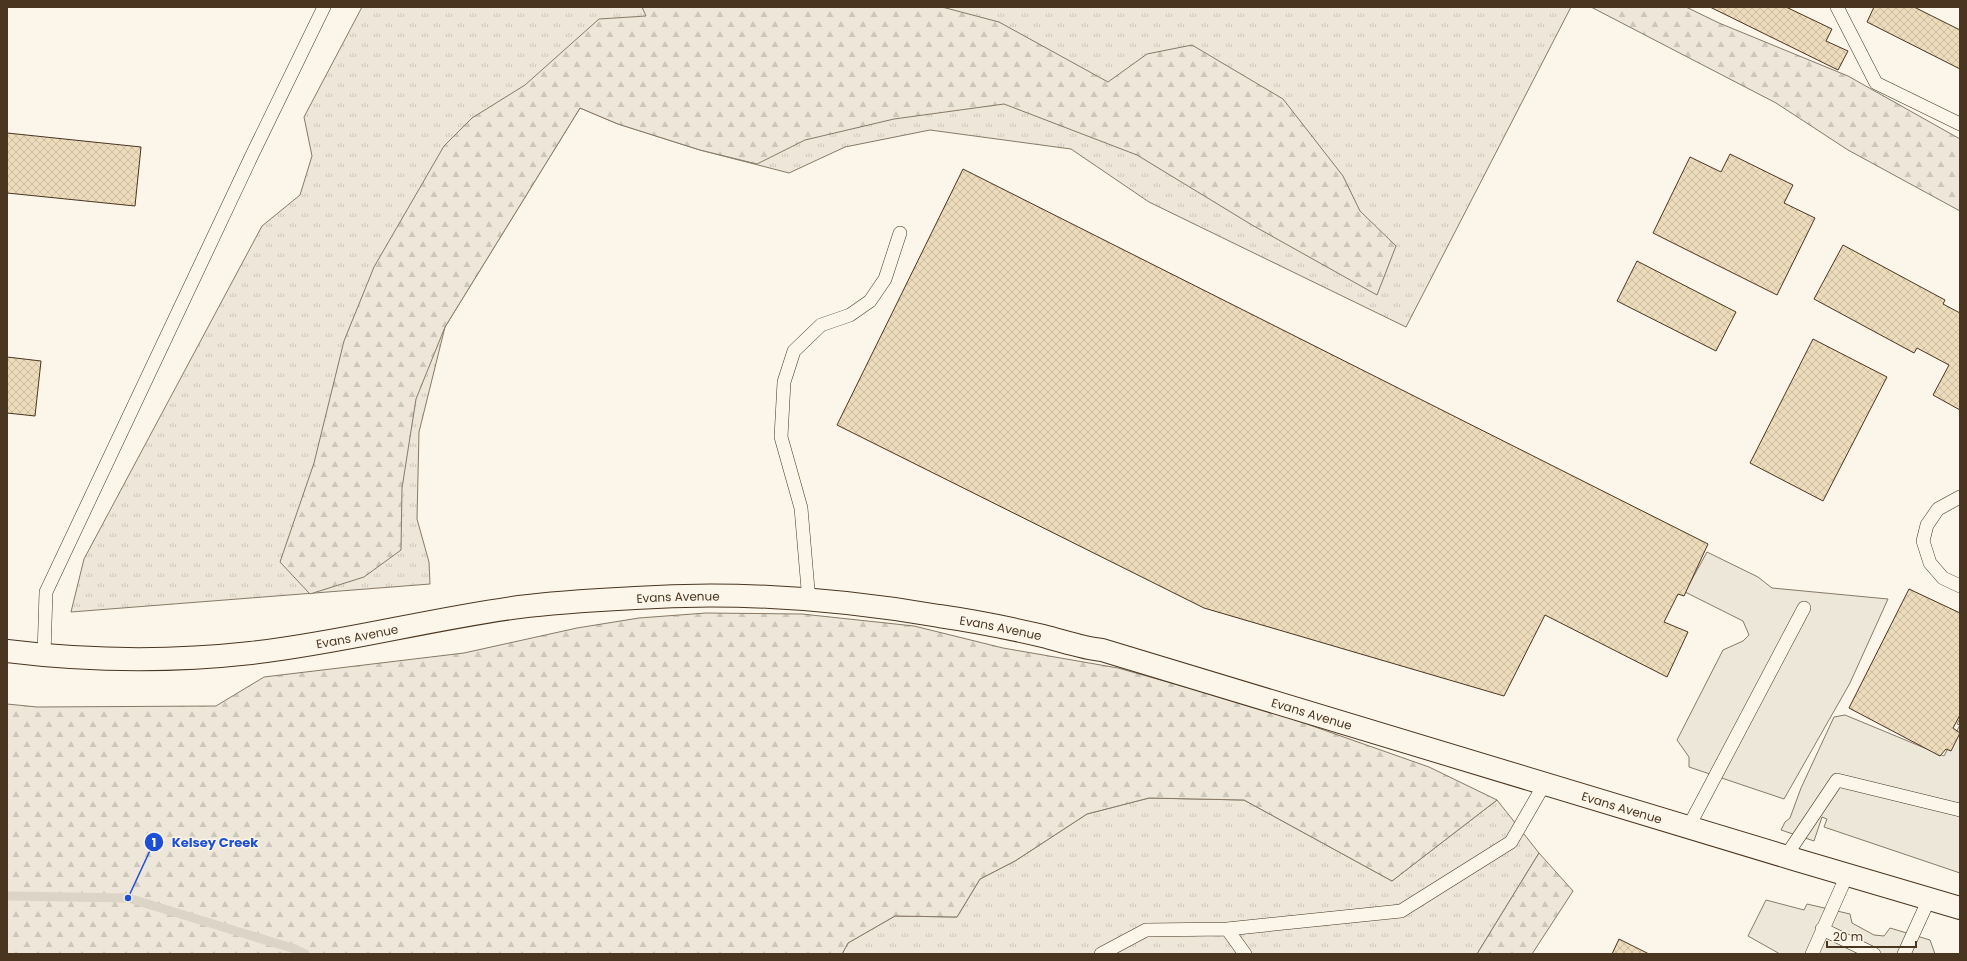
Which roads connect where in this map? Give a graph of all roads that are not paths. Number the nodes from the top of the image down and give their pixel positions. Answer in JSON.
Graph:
{"nodes":[{"id":1,"x":324,"y":7,"type":"edge"},
{"id":2,"x":1838,"y":7,"type":"edge"},
{"id":3,"x":1960,"y":124,"type":"edge"},
{"id":4,"x":900,"y":233,"type":"dead end"},
{"id":5,"x":1960,"y":497,"type":"edge"},
{"id":6,"x":1960,"y":586,"type":"edge"},
{"id":7,"x":809,"y":601,"type":"junction"},
{"id":8,"x":1804,"y":608,"type":"dead end"},
{"id":9,"x":7,"y":651,"type":"edge"},
{"id":10,"x":44,"y":655,"type":"junction"},
{"id":11,"x":1546,"y":783,"type":"junction"},
{"id":12,"x":1960,"y":810,"type":"edge"},
{"id":13,"x":1688,"y":826,"type":"junction"},
{"id":14,"x":1786,"y":856,"type":"junction"},
{"id":15,"x":1847,"y":875,"type":"junction"},
{"id":16,"x":1929,"y":898,"type":"junction"},
{"id":17,"x":1960,"y":908,"type":"edge"},
{"id":18,"x":1227,"y":929,"type":"junction"},
{"id":19,"x":1822,"y":929,"type":"junction"},
{"id":20,"x":1101,"y":954,"type":"edge"},
{"id":21,"x":1245,"y":954,"type":"edge"},
{"id":22,"x":1812,"y":954,"type":"edge"},
{"id":23,"x":1874,"y":954,"type":"edge"},
{"id":24,"x":1904,"y":954,"type":"edge"}],
"edges":[{"from":1,"to":10,"type":"lane"},
{"from":2,"to":3,"type":"lane"},
{"from":4,"to":7,"type":"lane"},
{"from":5,"to":6,"type":"lane"},
{"from":7,"to":10,"type":"street","name":"Evans Avenue"},
{"from":7,"to":11,"type":"street","name":"Evans Avenue"},
{"from":8,"to":13,"type":"lane"},
{"from":9,"to":10,"type":"street","name":"Evans Avenue"},
{"from":11,"to":13,"type":"street","name":"Evans Avenue"},
{"from":11,"to":18,"type":"lane"},
{"from":12,"to":14,"type":"lane"},
{"from":13,"to":14,"type":"street","name":"Evans Avenue"},
{"from":14,"to":15,"type":"street","name":"Evans Avenue"},
{"from":15,"to":16,"type":"street","name":"Evans Avenue"},
{"from":15,"to":19,"type":"lane"},
{"from":16,"to":17,"type":"street","name":"Evans Avenue"},
{"from":16,"to":24,"type":"lane"},
{"from":18,"to":20,"type":"lane"},
{"from":18,"to":21,"type":"lane"},
{"from":19,"to":22,"type":"lane"},
{"from":19,"to":23,"type":"lane"}]}
